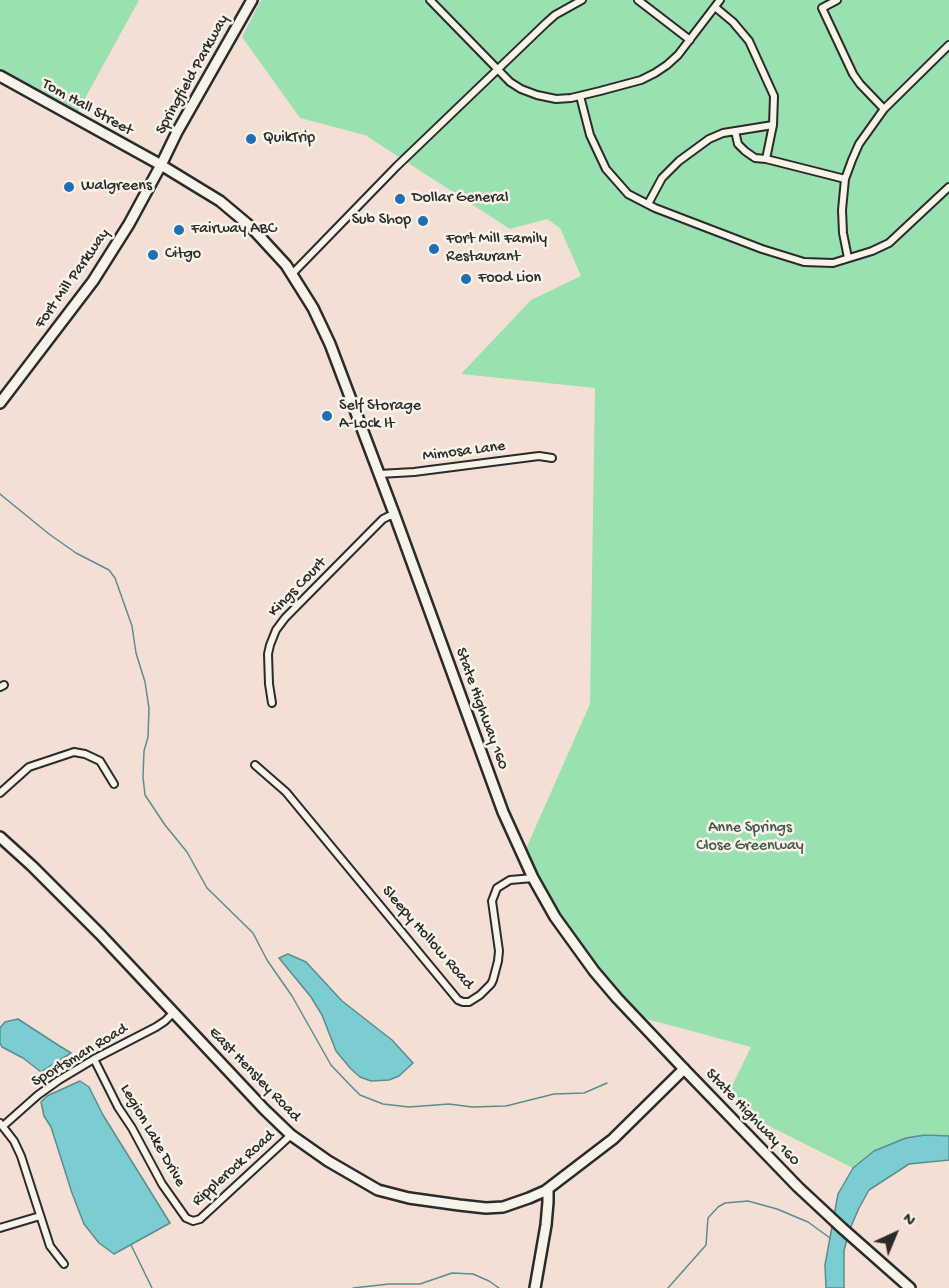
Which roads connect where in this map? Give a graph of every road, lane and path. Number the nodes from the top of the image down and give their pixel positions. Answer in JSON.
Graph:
{"nodes":[{"id":1,"x":252,"y":0,"type":"edge"},
{"id":2,"x":582,"y":0,"type":"edge"},
{"id":3,"x":638,"y":0,"type":"edge"},
{"id":4,"x":720,"y":0,"type":"edge"},
{"id":5,"x":818,"y":0,"type":"edge"},
{"id":6,"x":837,"y":0,"type":"edge"},
{"id":7,"x":432,"y":1,"type":"edge"},
{"id":8,"x":715,"y":8,"type":"junction"},
{"id":9,"x":822,"y":8,"type":"junction"},
{"id":10,"x":690,"y":40,"type":"junction"},
{"id":11,"x":949,"y":45,"type":"edge"},
{"id":12,"x":498,"y":69,"type":"junction"},
{"id":13,"x":0,"y":76,"type":"edge"},
{"id":14,"x":580,"y":96,"type":"junction"},
{"id":15,"x":884,"y":109,"type":"junction"},
{"id":16,"x":773,"y":125,"type":"junction"},
{"id":17,"x":735,"y":131,"type":"junction"},
{"id":18,"x":766,"y":159,"type":"junction"},
{"id":19,"x":161,"y":165,"type":"junction"},
{"id":20,"x":845,"y":179,"type":"junction"},
{"id":21,"x":949,"y":187,"type":"edge"},
{"id":22,"x":648,"y":204,"type":"junction"},
{"id":23,"x":848,"y":258,"type":"junction"},
{"id":24,"x":292,"y":274,"type":"junction"},
{"id":25,"x":0,"y":403,"type":"edge"},
{"id":26,"x":552,"y":458,"type":"dead end"},
{"id":27,"x":379,"y":474,"type":"junction"},
{"id":28,"x":395,"y":516,"type":"junction"},
{"id":29,"x":272,"y":703,"type":"dead end"},
{"id":30,"x":255,"y":765,"type":"dead end"},
{"id":31,"x":114,"y":784,"type":"dead end"},
{"id":32,"x":0,"y":793,"type":"edge"},
{"id":33,"x":0,"y":837,"type":"edge"},
{"id":34,"x":533,"y":878,"type":"junction"},
{"id":35,"x":173,"y":1013,"type":"junction"},
{"id":36,"x":94,"y":1059,"type":"junction"},
{"id":37,"x":684,"y":1069,"type":"junction"},
{"id":38,"x":2,"y":1125,"type":"edge"},
{"id":39,"x":291,"y":1135,"type":"junction"},
{"id":40,"x":548,"y":1188,"type":"junction"},
{"id":41,"x":40,"y":1216,"type":"junction"},
{"id":42,"x":193,"y":1221,"type":"joint"},
{"id":43,"x":0,"y":1228,"type":"edge"},
{"id":44,"x":64,"y":1264,"type":"dead end"},
{"id":45,"x":535,"y":1288,"type":"edge"},
{"id":46,"x":910,"y":1288,"type":"edge"}],
"edges":[{"from":1,"to":19,"type":"main road","name":"Springfield Parkway"},
{"from":2,"to":12,"type":"street"},
{"from":3,"to":10,"type":"street"},
{"from":4,"to":8,"type":"street"},
{"from":5,"to":9,"type":"street"},
{"from":6,"to":9,"type":"street"},
{"from":7,"to":12,"type":"street"},
{"from":8,"to":10,"type":"street"},
{"from":8,"to":16,"type":"street"},
{"from":9,"to":15,"type":"street"},
{"from":10,"to":14,"type":"street"},
{"from":11,"to":15,"type":"street"},
{"from":12,"to":14,"type":"street"},
{"from":12,"to":24,"type":"street"},
{"from":13,"to":19,"type":"main road","name":"Tom Hall Street"},
{"from":14,"to":22,"type":"street"},
{"from":15,"to":20,"type":"street"},
{"from":16,"to":17,"type":"street"},
{"from":16,"to":18,"type":"street"},
{"from":17,"to":18,"type":"street"},
{"from":17,"to":22,"type":"street"},
{"from":18,"to":20,"type":"street"},
{"from":19,"to":24,"type":"main road","name":"State Highway 160"},
{"from":19,"to":25,"type":"main road","name":"Fort Mill Parkway"},
{"from":20,"to":23,"type":"street"},
{"from":21,"to":23,"type":"street"},
{"from":22,"to":23,"type":"street"},
{"from":24,"to":27,"type":"main road","name":"State Highway 160"},
{"from":26,"to":27,"type":"street","name":"Mimosa Lane"},
{"from":27,"to":28,"type":"main road","name":"State Highway 160"},
{"from":28,"to":29,"type":"street","name":"Kings Court"},
{"from":28,"to":34,"type":"main road","name":"State Highway 160"},
{"from":30,"to":34,"type":"street","name":"Sleepy Hollow Road"},
{"from":31,"to":32,"type":"street"},
{"from":33,"to":35,"type":"main road","name":"East Hensley Road"},
{"from":34,"to":37,"type":"main road","name":"State Highway 160"},
{"from":35,"to":36,"type":"street","name":"Sportsman Road"},
{"from":35,"to":39,"type":"main road","name":"East Hensley Road"},
{"from":36,"to":38,"type":"street","name":"Sportsman Road"},
{"from":36,"to":42,"type":"street","name":"Legion Lake Drive"},
{"from":37,"to":40,"type":"main road","name":"East Hensley Road"},
{"from":37,"to":46,"type":"main road","name":"State Highway 160"},
{"from":38,"to":41,"type":"street"},
{"from":39,"to":40,"type":"main road","name":"East Hensley Road"},
{"from":39,"to":42,"type":"street","name":"Ripplerock Road"},
{"from":40,"to":45,"type":"main road"},
{"from":41,"to":43,"type":"street"},
{"from":41,"to":44,"type":"street"}]}
